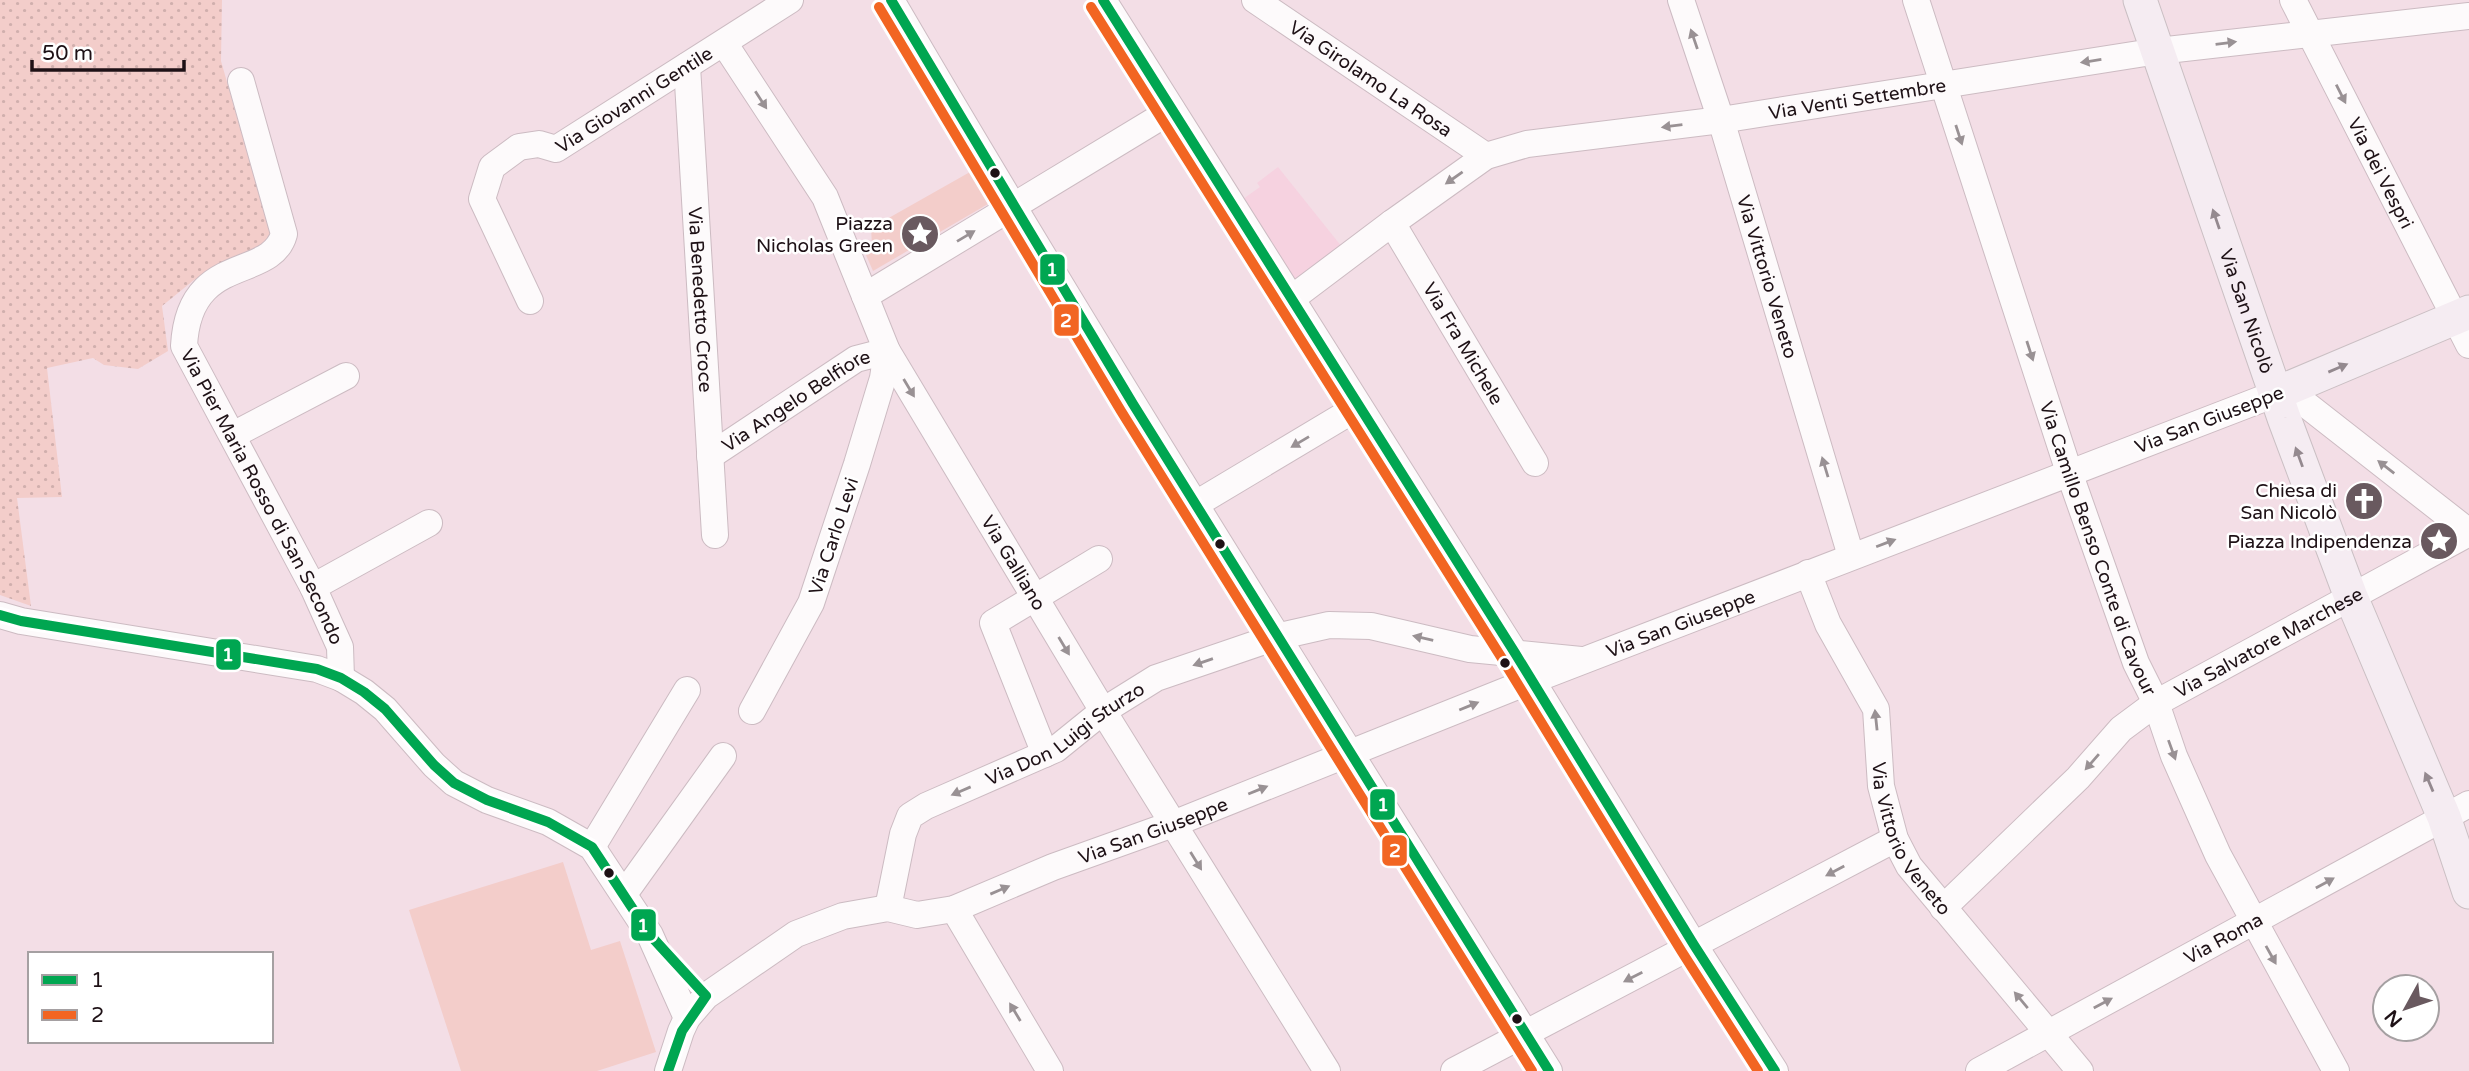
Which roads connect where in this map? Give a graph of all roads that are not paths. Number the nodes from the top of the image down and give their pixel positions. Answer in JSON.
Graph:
{"nodes":[{"id":1,"x":790,"y":0,"type":"edge"},
{"id":2,"x":891,"y":0,"type":"edge"},
{"id":3,"x":1255,"y":0,"type":"edge"},
{"id":4,"x":1681,"y":0,"type":"edge"},
{"id":5,"x":1916,"y":0,"type":"edge"},
{"id":6,"x":2140,"y":0,"type":"edge"},
{"id":7,"x":2293,"y":0,"type":"edge"},
{"id":8,"x":1113,"y":8,"type":"edge"},
{"id":9,"x":2469,"y":16,"type":"edge"},
{"id":10,"x":2309,"y":33,"type":"junction"},
{"id":11,"x":724,"y":43,"type":"junction"},
{"id":12,"x":2158,"y":51,"type":"junction"},
{"id":13,"x":687,"y":66,"type":"junction"},
{"id":14,"x":241,"y":81,"type":"dead end"},
{"id":15,"x":1942,"y":85,"type":"junction"},
{"id":16,"x":1172,"y":110,"type":"junction"},
{"id":17,"x":1721,"y":120,"type":"junction"},
{"id":18,"x":1486,"y":156,"type":"junction"},
{"id":19,"x":1013,"y":208,"type":"junction"},
{"id":20,"x":1392,"y":223,"type":"junction"},
{"id":21,"x":865,"y":296,"type":"junction"},
{"id":22,"x":1291,"y":299,"type":"junction"},
{"id":23,"x":530,"y":301,"type":"dead end"},
{"id":24,"x":2465,"y":325,"type":"edge"},
{"id":25,"x":887,"y":351,"type":"junction"},
{"id":26,"x":346,"y":376,"type":"dead end"},
{"id":27,"x":2276,"y":394,"type":"junction"},
{"id":28,"x":1358,"y":407,"type":"junction"},
{"id":29,"x":233,"y":435,"type":"junction"},
{"id":30,"x":710,"y":456,"type":"junction"},
{"id":31,"x":1535,"y":463,"type":"dead end"},
{"id":32,"x":2069,"y":472,"type":"junction"},
{"id":33,"x":1196,"y":504,"type":"junction"},
{"id":34,"x":429,"y":523,"type":"dead end"},
{"id":35,"x":2469,"y":533,"type":"edge"},
{"id":36,"x":715,"y":536,"type":"dead end"},
{"id":37,"x":1851,"y":556,"type":"junction"},
{"id":38,"x":1099,"y":559,"type":"dead end"},
{"id":39,"x":1808,"y":573,"type":"junction"},
{"id":40,"x":313,"y":587,"type":"junction"},
{"id":41,"x":1034,"y":597,"type":"junction"},
{"id":42,"x":2351,"y":597,"type":"junction"},
{"id":43,"x":0,"y":615,"type":"edge"},
{"id":44,"x":1276,"y":636,"type":"junction"},
{"id":45,"x":1515,"y":653,"type":"junction"},
{"id":46,"x":1584,"y":660,"type":"junction"},
{"id":47,"x":341,"y":678,"type":"junction"},
{"id":48,"x":1532,"y":681,"type":"junction"},
{"id":49,"x":687,"y":690,"type":"dead end"},
{"id":50,"x":2155,"y":703,"type":"junction"},
{"id":51,"x":752,"y":711,"type":"dead end"},
{"id":52,"x":1102,"y":711,"type":"junction"},
{"id":53,"x":1351,"y":753,"type":"junction"},
{"id":54,"x":1045,"y":754,"type":"junction"},
{"id":55,"x":723,"y":756,"type":"dead end"},
{"id":56,"x":2456,"y":811,"type":"edge"},
{"id":57,"x":1173,"y":824,"type":"junction"},
{"id":58,"x":1895,"y":839,"type":"junction"},
{"id":59,"x":592,"y":847,"type":"junction"},
{"id":60,"x":2469,"y":892,"type":"edge"},
{"id":61,"x":624,"y":894,"type":"junction"},
{"id":62,"x":888,"y":908,"type":"junction"},
{"id":63,"x":1943,"y":908,"type":"junction"},
{"id":64,"x":954,"y":909,"type":"junction"},
{"id":65,"x":2253,"y":922,"type":"junction"},
{"id":66,"x":650,"y":934,"type":"junction"},
{"id":67,"x":1694,"y":945,"type":"junction"},
{"id":68,"x":706,"y":996,"type":"junction"},
{"id":69,"x":687,"y":1018,"type":"junction"},
{"id":70,"x":1525,"y":1033,"type":"junction"},
{"id":71,"x":2049,"y":1033,"type":"junction"},
{"id":72,"x":668,"y":1071,"type":"edge"},
{"id":73,"x":1050,"y":1071,"type":"edge"},
{"id":74,"x":1327,"y":1071,"type":"edge"},
{"id":75,"x":1454,"y":1071,"type":"edge"},
{"id":76,"x":1549,"y":1071,"type":"edge"},
{"id":77,"x":1775,"y":1071,"type":"edge"},
{"id":78,"x":1979,"y":1071,"type":"edge"},
{"id":79,"x":2080,"y":1071,"type":"edge"},
{"id":80,"x":2336,"y":1071,"type":"edge"}],
"edges":[{"from":1,"to":11,"type":"street","name":"Via Giovanni Gentile"},
{"from":2,"to":19,"type":"street"},
{"from":3,"to":18,"type":"street","name":"Via Girolamo La Rosa"},
{"from":17,"to":4,"type":"street","name":"Via Vittorio Veneto","one_way":true},
{"from":5,"to":15,"type":"street","name":"Via Camillo Benso Conte di Cavour"},
{"from":6,"to":12,"type":"main road","name":"Via San Nicolò"},
{"from":7,"to":10,"type":"street","name":"Via dei Vespri"},
{"from":8,"to":16,"type":"street"},
{"from":9,"to":10,"type":"street","name":"Via Venti Settembre"},
{"from":12,"to":10,"type":"street","name":"Via Venti Settembre","one_way":true},
{"from":10,"to":24,"type":"street","name":"Via dei Vespri","one_way":true},
{"from":11,"to":13,"type":"street","name":"Via Giovanni Gentile"},
{"from":11,"to":21,"type":"street","name":"Via Galliano","one_way":true},
{"from":12,"to":15,"type":"street","name":"Via Venti Settembre","one_way":true},
{"from":27,"to":12,"type":"main road","name":"Via San Nicolò","one_way":true},
{"from":13,"to":23,"type":"street","name":"Via Giovanni Gentile"},
{"from":13,"to":30,"type":"street","name":"Via Benedetto Croce"},
{"from":14,"to":29,"type":"street","name":"Via Pier Maria Rosso di San Secondo"},
{"from":15,"to":17,"type":"street","name":"Via Venti Settembre"},
{"from":15,"to":32,"type":"street","name":"Via Camillo Benso Conte di Cavour","one_way":true},
{"from":16,"to":19,"type":"street"},
{"from":16,"to":22,"type":"street"},
{"from":17,"to":18,"type":"street","name":"Via Venti Settembre","one_way":true},
{"from":37,"to":17,"type":"street","name":"Via Vittorio Veneto","one_way":true},
{"from":18,"to":20,"type":"street","name":"Via Venti Settembre","one_way":true},
{"from":21,"to":19,"type":"street","one_way":true},
{"from":19,"to":33,"type":"street"},
{"from":20,"to":22,"type":"street","name":"Via Venti Settembre"},
{"from":20,"to":31,"type":"street","name":"Via Fra Michele"},
{"from":21,"to":25,"type":"street","name":"Via Galliano"},
{"from":22,"to":28,"type":"street"},
{"from":27,"to":24,"type":"main road","name":"Via San Giuseppe","one_way":true},
{"from":25,"to":30,"type":"street","name":"Via Angelo Belfiore"},
{"from":25,"to":41,"type":"street","name":"Via Galliano","one_way":true},
{"from":25,"to":51,"type":"street","name":"Via Carlo Levi"},
{"from":26,"to":29,"type":"street"},
{"from":27,"to":32,"type":"street","name":"Via San Giuseppe"},
{"from":35,"to":27,"type":"street","one_way":true},
{"from":42,"to":27,"type":"main road","name":"Via San Nicolò","one_way":true},
{"from":28,"to":33,"type":"street","one_way":true},
{"from":28,"to":45,"type":"street"},
{"from":29,"to":40,"type":"street","name":"Via Pier Maria Rosso di San Secondo"},
{"from":30,"to":36,"type":"street","name":"Via Benedetto Croce"},
{"from":37,"to":32,"type":"street","name":"Via San Giuseppe","one_way":true},
{"from":32,"to":50,"type":"street","name":"Via Camillo Benso Conte di Cavour"},
{"from":33,"to":44,"type":"street"},
{"from":34,"to":40,"type":"street"},
{"from":35,"to":42,"type":"street","name":"Via Salvatore Marchese"},
{"from":37,"to":39,"type":"street","name":"Via San Giuseppe"},
{"from":38,"to":41,"type":"street"},
{"from":39,"to":46,"type":"street","name":"Via San Giuseppe"},
{"from":58,"to":39,"type":"street","name":"Via Vittorio Veneto","one_way":true},
{"from":40,"to":47,"type":"street","name":"Via Pier Maria Rosso di San Secondo"},
{"from":41,"to":52,"type":"street","name":"Via Galliano","one_way":true},
{"from":41,"to":54,"type":"street"},
{"from":42,"to":50,"type":"street","name":"Via Salvatore Marchese"},
{"from":56,"to":42,"type":"main road","name":"Via San Nicolò","one_way":true},
{"from":43,"to":47,"type":"street"},
{"from":45,"to":44,"type":"street","name":"Via Don Luigi Sturzo","one_way":true},
{"from":44,"to":52,"type":"street","name":"Via Don Luigi Sturzo","one_way":true},
{"from":44,"to":53,"type":"street"},
{"from":45,"to":46,"type":"street","name":"Via Don Luigi Sturzo"},
{"from":45,"to":48,"type":"street"},
{"from":46,"to":48,"type":"street","name":"Via San Giuseppe"},
{"from":47,"to":59,"type":"street"},
{"from":53,"to":48,"type":"street","name":"Via San Giuseppe","one_way":true},
{"from":48,"to":67,"type":"street"},
{"from":49,"to":59,"type":"street"},
{"from":50,"to":63,"type":"street","name":"Via Salvatore Marchese","one_way":true},
{"from":50,"to":65,"type":"street","name":"Via Camillo Benso Conte di Cavour","one_way":true},
{"from":52,"to":54,"type":"street","name":"Via Don Luigi Sturzo"},
{"from":52,"to":57,"type":"street","name":"Via Galliano"},
{"from":57,"to":53,"type":"street","name":"Via San Giuseppe","one_way":true},
{"from":53,"to":70,"type":"street"},
{"from":54,"to":62,"type":"street","name":"Via Don Luigi Sturzo","one_way":true},
{"from":55,"to":61,"type":"street"},
{"from":56,"to":60,"type":"main road","name":"Via San Nicolò"},
{"from":65,"to":56,"type":"street","name":"Via Roma","one_way":true},
{"from":64,"to":57,"type":"street","name":"Via San Giuseppe","one_way":true},
{"from":57,"to":74,"type":"street","name":"Via Galliano","one_way":true},
{"from":58,"to":63,"type":"street","name":"Via Vittorio Veneto"},
{"from":58,"to":67,"type":"street","one_way":true},
{"from":59,"to":61,"type":"street"},
{"from":61,"to":66,"type":"street"},
{"from":62,"to":64,"type":"street","name":"Via San Giuseppe"},
{"from":62,"to":68,"type":"street"},
{"from":71,"to":63,"type":"street","name":"Via Vittorio Veneto","one_way":true},
{"from":73,"to":64,"type":"street","one_way":true},
{"from":71,"to":65,"type":"street","name":"Via Roma","one_way":true},
{"from":65,"to":80,"type":"street","name":"Via Camillo Benso Conte di Cavour","one_way":true},
{"from":66,"to":68,"type":"street"},
{"from":66,"to":69,"type":"street"},
{"from":67,"to":70,"type":"street","one_way":true},
{"from":67,"to":77,"type":"street"},
{"from":68,"to":69,"type":"street"},
{"from":69,"to":72,"type":"street"},
{"from":70,"to":75,"type":"street"},
{"from":70,"to":76,"type":"street"},
{"from":71,"to":78,"type":"street","name":"Via Roma"},
{"from":71,"to":79,"type":"street","name":"Via Vittorio Veneto"}]}
